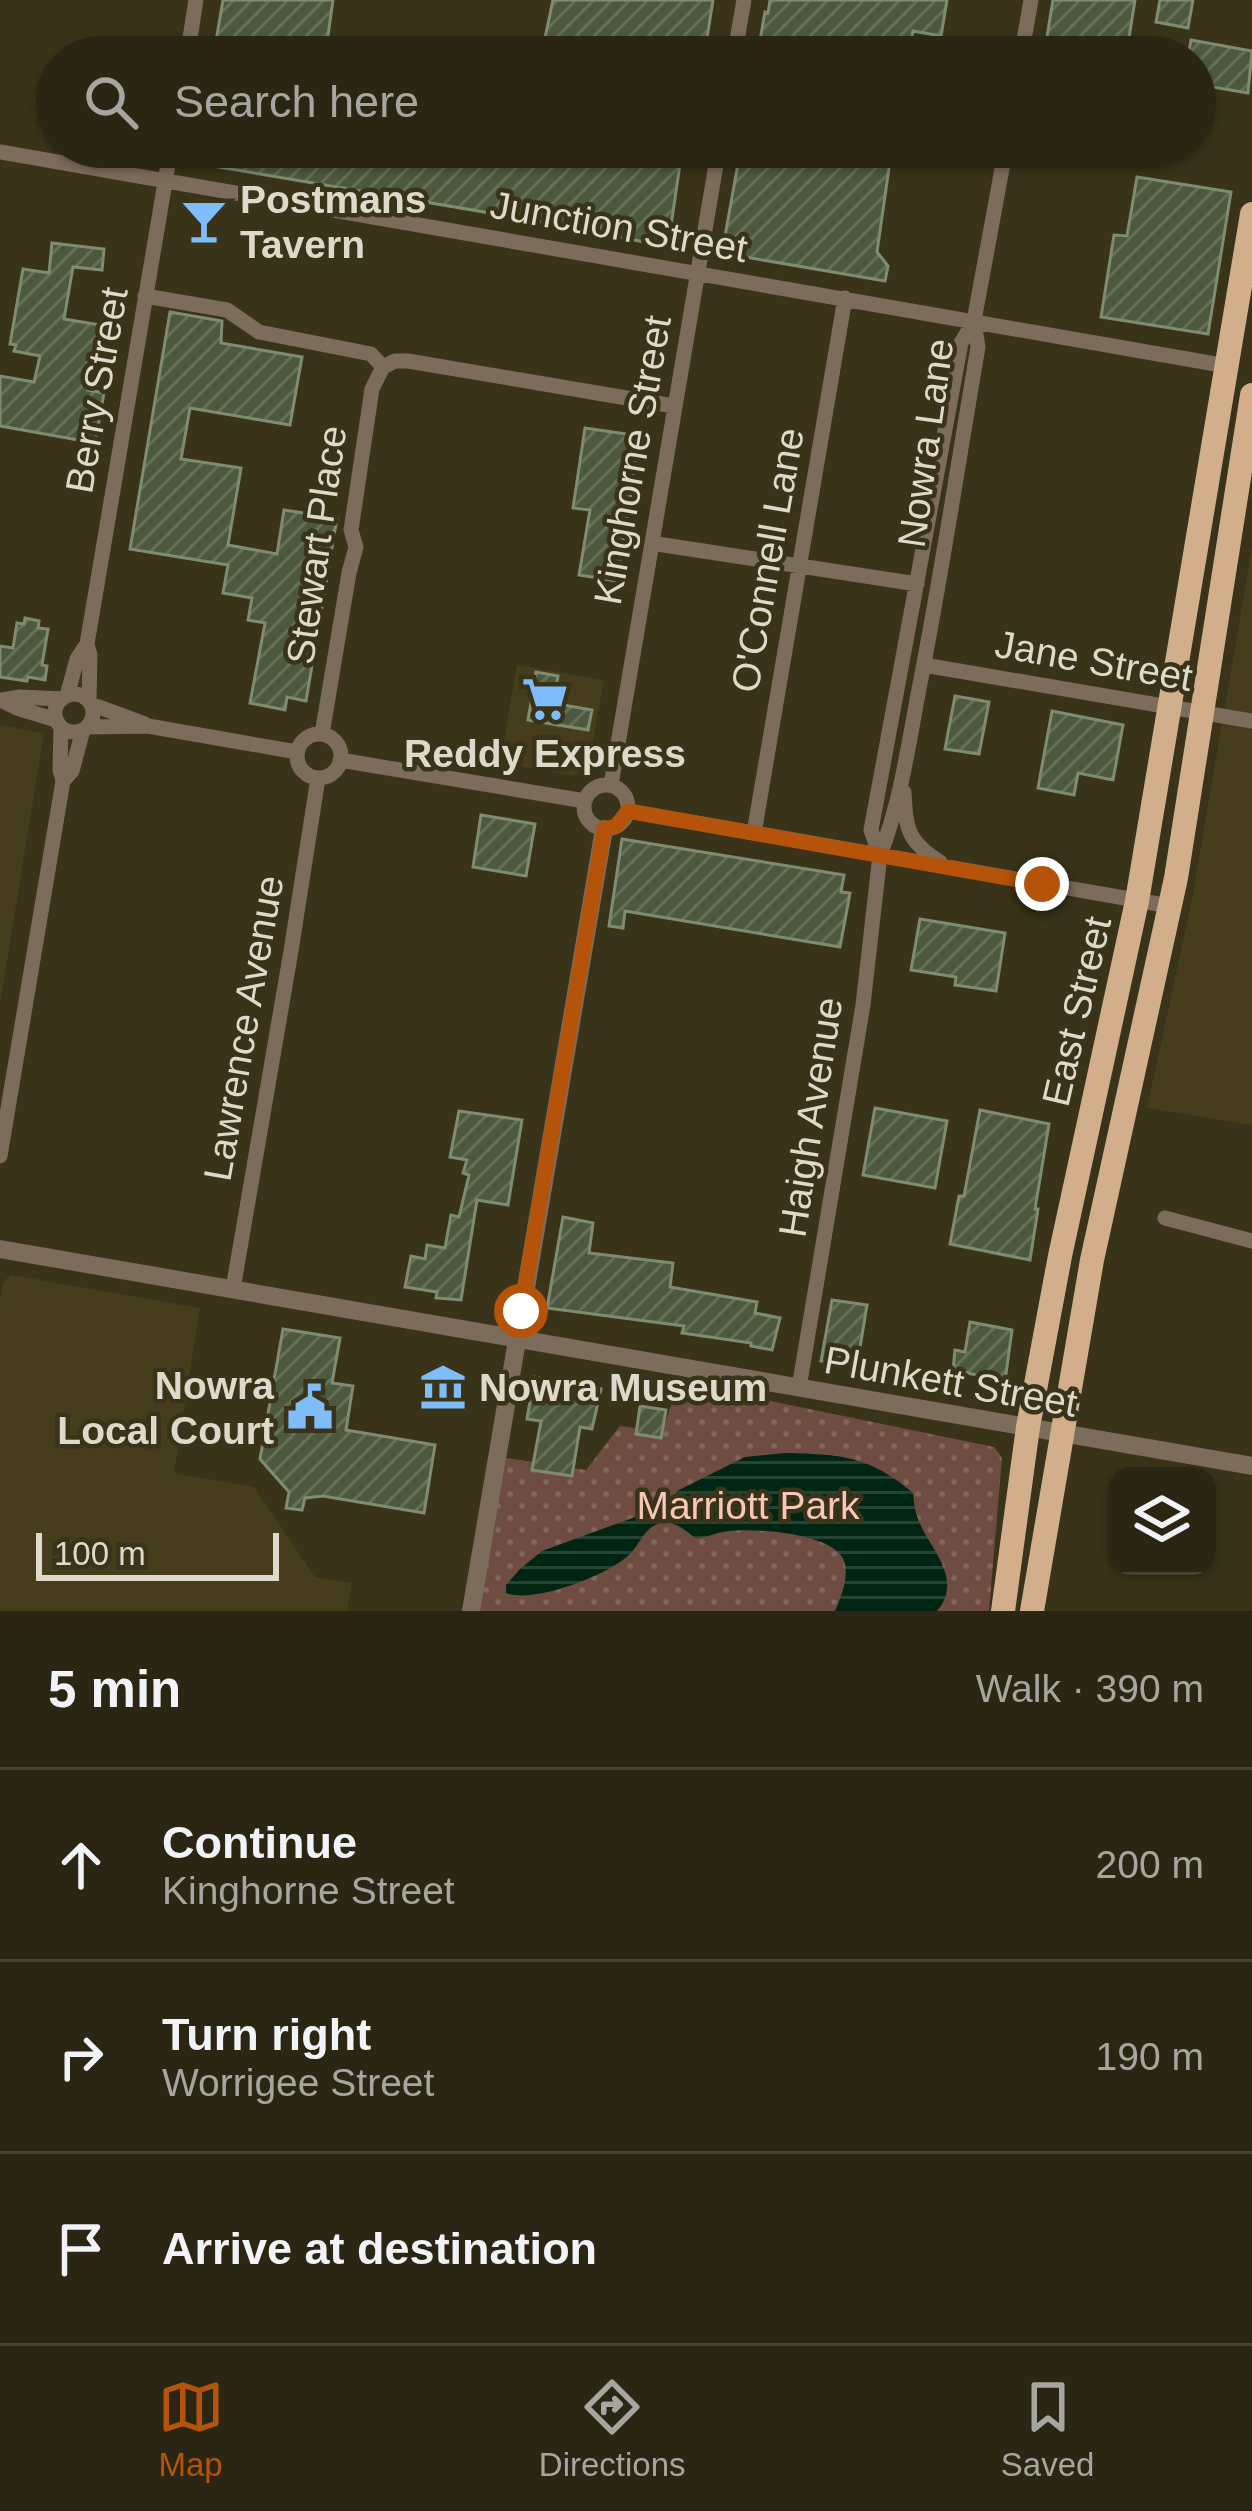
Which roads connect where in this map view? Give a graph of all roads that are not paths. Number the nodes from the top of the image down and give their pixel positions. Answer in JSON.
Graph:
{"nodes":[{"id":1,"x":196,"y":0,"type":"edge"},
{"id":2,"x":744,"y":0,"type":"edge"},
{"id":3,"x":1031,"y":0,"type":"edge"},
{"id":4,"x":190,"y":36,"type":"edge"},
{"id":5,"x":738,"y":36,"type":"edge"},
{"id":6,"x":1025,"y":36,"type":"edge"},
{"id":7,"x":0,"y":152,"type":"edge"},
{"id":8,"x":36,"y":158,"type":"edge"},
{"id":9,"x":91,"y":168,"type":"edge"},
{"id":10,"x":167,"y":168,"type":"edge"},
{"id":11,"x":715,"y":168,"type":"edge"},
{"id":12,"x":1002,"y":168,"type":"edge"},
{"id":13,"x":165,"y":181,"type":"junction"},
{"id":14,"x":1252,"y":214,"type":"edge"},
{"id":15,"x":697,"y":273,"type":"junction"},
{"id":16,"x":145,"y":296,"type":"junction"},
{"id":17,"x":844,"y":298,"type":"junction"},
{"id":18,"x":974,"y":321,"type":"junction"},
{"id":19,"x":1227,"y":366,"type":"junction"},
{"id":20,"x":383,"y":367,"type":"junction"},
{"id":21,"x":1252,"y":395,"type":"edge"},
{"id":22,"x":674,"y":406,"type":"junction"},
{"id":23,"x":651,"y":543,"type":"junction"},
{"id":24,"x":800,"y":566,"type":"junction"},
{"id":25,"x":917,"y":584,"type":"junction"},
{"id":26,"x":910,"y":620,"type":"junction"},
{"id":27,"x":87,"y":644,"type":"junction"},
{"id":28,"x":924,"y":665,"type":"junction"},
{"id":29,"x":65,"y":697,"type":"junction"},
{"id":30,"x":1,"y":700,"type":"edge"},
{"id":31,"x":90,"y":702,"type":"junction"},
{"id":32,"x":893,"y":707,"type":"junction"},
{"id":33,"x":1252,"y":721,"type":"edge"},
{"id":34,"x":59,"y":723,"type":"junction"},
{"id":35,"x":148,"y":725,"type":"junction"},
{"id":36,"x":85,"y":729,"type":"junction"},
{"id":37,"x":322,"y":734,"type":"junction"},
{"id":38,"x":297,"y":752,"type":"junction"},
{"id":39,"x":340,"y":760,"type":"junction"},
{"id":40,"x":903,"y":771,"type":"junction"},
{"id":41,"x":318,"y":778,"type":"junction"},
{"id":42,"x":63,"y":781,"type":"junction"},
{"id":43,"x":610,"y":785,"type":"junction"},
{"id":44,"x":585,"y":800,"type":"junction"},
{"id":45,"x":628,"y":811,"type":"junction"},
{"id":46,"x":604,"y":829,"type":"junction"},
{"id":47,"x":754,"y":833,"type":"junction"},
{"id":48,"x":880,"y":855,"type":"junction"},
{"id":49,"x":948,"y":867,"type":"junction"},
{"id":50,"x":1137,"y":901,"type":"junction"},
{"id":51,"x":1170,"y":906,"type":"junction"},
{"id":52,"x":0,"y":1156,"type":"edge"},
{"id":53,"x":1165,"y":1218,"type":"dead end"},
{"id":54,"x":1252,"y":1241,"type":"edge"},
{"id":55,"x":0,"y":1249,"type":"edge"},
{"id":56,"x":232,"y":1289,"type":"junction"},
{"id":57,"x":517,"y":1338,"type":"junction"},
{"id":58,"x":799,"y":1388,"type":"junction"},
{"id":59,"x":1028,"y":1427,"type":"junction"},
{"id":60,"x":1062,"y":1433,"type":"junction"},
{"id":61,"x":1252,"y":1466,"type":"edge"},
{"id":62,"x":471,"y":1611,"type":"edge"},
{"id":63,"x":1003,"y":1611,"type":"edge"},
{"id":64,"x":1032,"y":1611,"type":"edge"}],
"edges":[{"from":1,"to":4,"type":"street"},
{"from":2,"to":5,"type":"street"},
{"from":3,"to":6,"type":"street"},
{"from":7,"to":8,"type":"street","name":"Junction Street"},
{"from":9,"to":13,"type":"street","name":"Junction Street"},
{"from":10,"to":13,"type":"street","name":"Berry Street"},
{"from":11,"to":15,"type":"street","name":"Kinghorne Street"},
{"from":12,"to":18,"type":"street"},
{"from":13,"to":15,"type":"street","name":"Junction Street"},
{"from":13,"to":16,"type":"street","name":"Berry Street"},
{"from":14,"to":19,"type":"highway","name":"East Street"},
{"from":15,"to":17,"type":"street","name":"Junction Street"},
{"from":15,"to":22,"type":"street","name":"Kinghorne Street"},
{"from":16,"to":20,"type":"street"},
{"from":16,"to":27,"type":"street","name":"Berry Street"},
{"from":17,"to":18,"type":"street","name":"Junction Street"},
{"from":17,"to":24,"type":"street","name":"O'Connell Lane"},
{"from":18,"to":19,"type":"street","name":"Junction Street"},
{"from":18,"to":25,"type":"street","name":"Nowra Lane"},
{"from":18,"to":28,"type":"street","name":"Nowra Lane"},
{"from":19,"to":50,"type":"highway","name":"East Street"},
{"from":20,"to":22,"type":"street"},
{"from":20,"to":37,"type":"street","name":"Stewart Place"},
{"from":21,"to":51,"type":"highway","name":"East Street"},
{"from":22,"to":23,"type":"street","name":"Kinghorne Street"},
{"from":23,"to":24,"type":"street"},
{"from":23,"to":43,"type":"street","name":"Kinghorne Street"},
{"from":24,"to":25,"type":"street"},
{"from":24,"to":47,"type":"street","name":"O'Connell Lane"},
{"from":25,"to":26,"type":"street","name":"Nowra Lane"},
{"from":26,"to":28,"type":"street","name":"Nowra Lane"},
{"from":26,"to":32,"type":"street","name":"Nowra Lane"},
{"from":27,"to":29,"type":"street","name":"Berry Street"},
{"from":27,"to":31,"type":"street","name":"Berry Street"},
{"from":28,"to":32,"type":"street","name":"Nowra Lane"},
{"from":28,"to":33,"type":"street","name":"Jane Street"},
{"from":28,"to":40,"type":"street","name":"Nowra Lane"},
{"from":29,"to":30,"type":"street"},
{"from":29,"to":31,"type":"street"},
{"from":29,"to":34,"type":"street"},
{"from":30,"to":34,"type":"street"},
{"from":31,"to":35,"type":"street"},
{"from":31,"to":36,"type":"street"},
{"from":32,"to":48,"type":"street","name":"Nowra Lane"},
{"from":34,"to":36,"type":"street"},
{"from":34,"to":42,"type":"street"},
{"from":35,"to":36,"type":"street"},
{"from":35,"to":38,"type":"street"},
{"from":36,"to":42,"type":"street"},
{"from":37,"to":38,"type":"street"},
{"from":37,"to":39,"type":"street"},
{"from":38,"to":41,"type":"street"},
{"from":39,"to":41,"type":"street"},
{"from":39,"to":44,"type":"street"},
{"from":40,"to":48,"type":"street","name":"Nowra Lane"},
{"from":40,"to":49,"type":"street","name":"Nowra Lane"},
{"from":41,"to":56,"type":"street","name":"Lawrence Avenue"},
{"from":42,"to":52,"type":"street"},
{"from":43,"to":44,"type":"street"},
{"from":43,"to":45,"type":"street"},
{"from":44,"to":46,"type":"street"},
{"from":45,"to":46,"type":"street"},
{"from":45,"to":47,"type":"street"},
{"from":46,"to":57,"type":"street"},
{"from":47,"to":48,"type":"street"},
{"from":48,"to":49,"type":"street"},
{"from":48,"to":58,"type":"street","name":"Haigh Avenue"},
{"from":49,"to":50,"type":"street"},
{"from":50,"to":51,"type":"street"},
{"from":50,"to":59,"type":"highway","name":"East Street"},
{"from":51,"to":60,"type":"highway","name":"East Street"},
{"from":53,"to":54,"type":"street"},
{"from":55,"to":56,"type":"street","name":"Plunkett Street"},
{"from":56,"to":57,"type":"street","name":"Plunkett Street"},
{"from":57,"to":58,"type":"street","name":"Plunkett Street"},
{"from":57,"to":62,"type":"street"},
{"from":58,"to":59,"type":"street","name":"Plunkett Street"},
{"from":59,"to":60,"type":"street","name":"Plunkett Street"},
{"from":59,"to":63,"type":"highway","name":"East Street"},
{"from":60,"to":61,"type":"street","name":"Plunkett Street"},
{"from":60,"to":64,"type":"highway","name":"East Street"}]}
